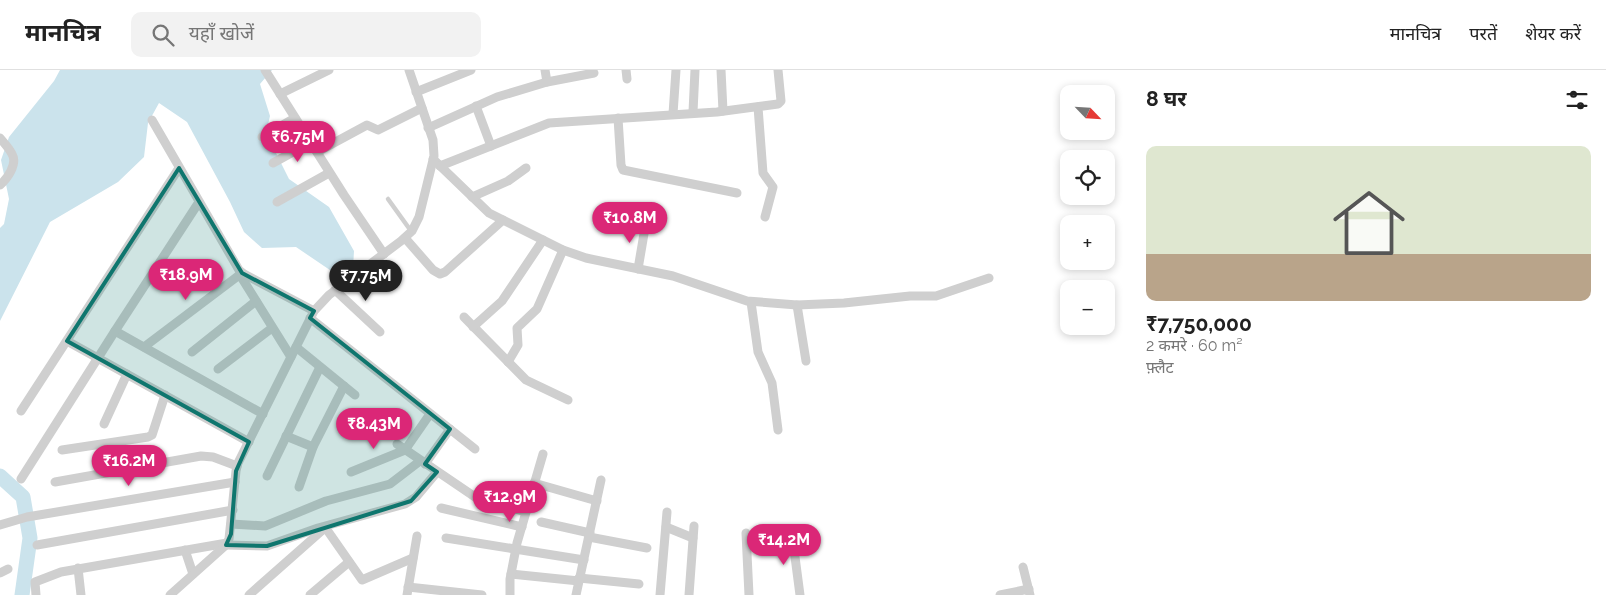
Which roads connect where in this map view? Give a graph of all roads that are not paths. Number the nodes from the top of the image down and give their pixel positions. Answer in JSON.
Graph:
{"nodes":[{"id":1,"x":265,"y":70,"type":"edge"},
{"id":2,"x":329,"y":70,"type":"edge"},
{"id":3,"x":409,"y":70,"type":"edge"},
{"id":4,"x":470,"y":70,"type":"edge"},
{"id":5,"x":545,"y":70,"type":"edge"},
{"id":6,"x":676,"y":70,"type":"edge"},
{"id":7,"x":695,"y":70,"type":"edge"},
{"id":8,"x":721,"y":70,"type":"edge"},
{"id":9,"x":778,"y":70,"type":"edge"},
{"id":10,"x":594,"y":73,"type":"dead end"},
{"id":11,"x":547,"y":82,"type":"junction"},
{"id":12,"x":416,"y":92,"type":"junction"},
{"id":13,"x":280,"y":94,"type":"junction"},
{"id":14,"x":476,"y":106,"type":"junction"},
{"id":15,"x":758,"y":107,"type":"junction"},
{"id":16,"x":422,"y":108,"type":"junction"},
{"id":17,"x":722,"y":111,"type":"junction"},
{"id":18,"x":692,"y":112,"type":"junction"},
{"id":19,"x":673,"y":114,"type":"junction"},
{"id":20,"x":295,"y":118,"type":"junction"},
{"id":21,"x":618,"y":118,"type":"junction"},
{"id":22,"x":152,"y":120,"type":"dead end"},
{"id":23,"x":428,"y":128,"type":"junction"},
{"id":24,"x":262,"y":137,"type":"dead end"},
{"id":25,"x":0,"y":138,"type":"edge"},
{"id":26,"x":310,"y":142,"type":"junction"},
{"id":27,"x":491,"y":146,"type":"junction"},
{"id":28,"x":317,"y":152,"type":"junction"},
{"id":29,"x":437,"y":162,"type":"junction"},
{"id":30,"x":273,"y":163,"type":"dead end"},
{"id":31,"x":179,"y":168,"type":"junction"},
{"id":32,"x":526,"y":168,"type":"dead end"},
{"id":33,"x":329,"y":172,"type":"junction"},
{"id":34,"x":0,"y":185,"type":"edge"},
{"id":35,"x":737,"y":193,"type":"dead end"},
{"id":36,"x":472,"y":197,"type":"junction"},
{"id":37,"x":388,"y":198,"type":"dead end"},
{"id":38,"x":199,"y":202,"type":"junction"},
{"id":39,"x":277,"y":202,"type":"dead end"},
{"id":40,"x":765,"y":217,"type":"dead end"},
{"id":41,"x":503,"y":220,"type":"junction"},
{"id":42,"x":646,"y":222,"type":"dead end"},
{"id":43,"x":408,"y":235,"type":"junction"},
{"id":44,"x":543,"y":240,"type":"junction"},
{"id":45,"x":563,"y":250,"type":"junction"},
{"id":46,"x":384,"y":254,"type":"junction"},
{"id":47,"x":638,"y":268,"type":"junction"},
{"id":48,"x":241,"y":274,"type":"junction"},
{"id":49,"x":989,"y":278,"type":"dead end"},
{"id":50,"x":336,"y":290,"type":"junction"},
{"id":51,"x":256,"y":301,"type":"junction"},
{"id":52,"x":751,"y":302,"type":"junction"},
{"id":53,"x":797,"y":305,"type":"junction"},
{"id":54,"x":312,"y":315,"type":"junction"},
{"id":55,"x":464,"y":317,"type":"dead end"},
{"id":56,"x":473,"y":327,"type":"junction"},
{"id":57,"x":272,"y":328,"type":"junction"},
{"id":58,"x":115,"y":331,"type":"junction"},
{"id":59,"x":380,"y":332,"type":"dead end"},
{"id":60,"x":67,"y":341,"type":"junction"},
{"id":61,"x":144,"y":347,"type":"junction"},
{"id":62,"x":296,"y":347,"type":"junction"},
{"id":63,"x":192,"y":352,"type":"dead end"},
{"id":64,"x":291,"y":357,"type":"junction"},
{"id":65,"x":98,"y":358,"type":"junction"},
{"id":66,"x":806,"y":361,"type":"dead end"},
{"id":67,"x":508,"y":362,"type":"junction"},
{"id":68,"x":320,"y":367,"type":"junction"},
{"id":69,"x":218,"y":369,"type":"dead end"},
{"id":70,"x":127,"y":374,"type":"junction"},
{"id":71,"x":344,"y":386,"type":"junction"},
{"id":72,"x":355,"y":394,"type":"dead end"},
{"id":73,"x":166,"y":395,"type":"junction"},
{"id":74,"x":568,"y":400,"type":"dead end"},
{"id":75,"x":21,"y":411,"type":"dead end"},
{"id":76,"x":263,"y":414,"type":"junction"},
{"id":77,"x":430,"y":414,"type":"junction"},
{"id":78,"x":104,"y":424,"type":"dead end"},
{"id":79,"x":450,"y":429,"type":"junction"},
{"id":80,"x":778,"y":430,"type":"dead end"},
{"id":81,"x":286,"y":436,"type":"junction"},
{"id":82,"x":249,"y":442,"type":"junction"},
{"id":83,"x":397,"y":444,"type":"dead end"},
{"id":84,"x":313,"y":447,"type":"junction"},
{"id":85,"x":475,"y":449,"type":"dead end"},
{"id":86,"x":62,"y":450,"type":"dead end"},
{"id":87,"x":405,"y":450,"type":"junction"},
{"id":88,"x":543,"y":454,"type":"dead end"},
{"id":89,"x":423,"y":462,"type":"junction"},
{"id":90,"x":237,"y":466,"type":"junction"},
{"id":91,"x":351,"y":472,"type":"dead end"},
{"id":92,"x":437,"y":472,"type":"junction"},
{"id":93,"x":267,"y":476,"type":"dead end"},
{"id":94,"x":21,"y":479,"type":"dead end"},
{"id":95,"x":601,"y":480,"type":"dead end"},
{"id":96,"x":56,"y":482,"type":"dead end"},
{"id":97,"x":235,"y":482,"type":"junction"},
{"id":98,"x":534,"y":483,"type":"junction"},
{"id":99,"x":299,"y":487,"type":"dead end"},
{"id":100,"x":597,"y":501,"type":"junction"},
{"id":101,"x":441,"y":508,"type":"dead end"},
{"id":102,"x":233,"y":510,"type":"junction"},
{"id":103,"x":526,"y":512,"type":"junction"},
{"id":104,"x":667,"y":512,"type":"dead end"},
{"id":105,"x":541,"y":522,"type":"dead end"},
{"id":106,"x":232,"y":524,"type":"junction"},
{"id":107,"x":0,"y":525,"type":"edge"},
{"id":108,"x":327,"y":526,"type":"junction"},
{"id":109,"x":694,"y":526,"type":"dead end"},
{"id":110,"x":522,"y":527,"type":"junction"},
{"id":111,"x":666,"y":528,"type":"junction"},
{"id":112,"x":746,"y":533,"type":"dead end"},
{"id":113,"x":792,"y":534,"type":"dead end"},
{"id":114,"x":589,"y":535,"type":"junction"},
{"id":115,"x":417,"y":536,"type":"dead end"},
{"id":116,"x":446,"y":538,"type":"dead end"},
{"id":117,"x":693,"y":538,"type":"junction"},
{"id":118,"x":227,"y":544,"type":"junction"},
{"id":119,"x":37,"y":545,"type":"dead end"},
{"id":120,"x":516,"y":548,"type":"junction"},
{"id":121,"x":647,"y":548,"type":"dead end"},
{"id":122,"x":185,"y":550,"type":"junction"},
{"id":123,"x":413,"y":558,"type":"junction"},
{"id":124,"x":584,"y":560,"type":"junction"},
{"id":125,"x":349,"y":562,"type":"junction"},
{"id":126,"x":1023,"y":567,"type":"dead end"},
{"id":127,"x":78,"y":568,"type":"junction"},
{"id":128,"x":193,"y":574,"type":"junction"},
{"id":129,"x":511,"y":574,"type":"junction"},
{"id":130,"x":579,"y":580,"type":"junction"},
{"id":131,"x":639,"y":584,"type":"dead end"},
{"id":132,"x":408,"y":591,"type":"edge"},
{"id":133,"x":1029,"y":592,"type":"edge"},
{"id":134,"x":460,"y":594,"type":"edge"},
{"id":135,"x":36,"y":595,"type":"edge"},
{"id":136,"x":81,"y":595,"type":"edge"},
{"id":137,"x":170,"y":595,"type":"edge"},
{"id":138,"x":249,"y":595,"type":"edge"},
{"id":139,"x":310,"y":595,"type":"edge"},
{"id":140,"x":482,"y":595,"type":"edge"},
{"id":141,"x":510,"y":595,"type":"edge"},
{"id":142,"x":576,"y":595,"type":"edge"},
{"id":143,"x":660,"y":595,"type":"edge"},
{"id":144,"x":689,"y":595,"type":"edge"},
{"id":145,"x":749,"y":595,"type":"edge"},
{"id":146,"x":800,"y":595,"type":"edge"},
{"id":147,"x":1000,"y":595,"type":"edge"}],
"edges":[{"from":1,"to":13,"type":"street"},
{"from":2,"to":13,"type":"street"},
{"from":3,"to":12,"type":"street"},
{"from":4,"to":12,"type":"street"},
{"from":5,"to":11,"type":"street"},
{"from":6,"to":19,"type":"street"},
{"from":7,"to":18,"type":"street"},
{"from":8,"to":17,"type":"street"},
{"from":9,"to":15,"type":"street"},
{"from":10,"to":11,"type":"street"},
{"from":11,"to":14,"type":"street"},
{"from":12,"to":16,"type":"street"},
{"from":13,"to":20,"type":"street"},
{"from":14,"to":23,"type":"street"},
{"from":14,"to":27,"type":"street"},
{"from":15,"to":17,"type":"street"},
{"from":15,"to":40,"type":"street"},
{"from":16,"to":23,"type":"street"},
{"from":16,"to":28,"type":"street"},
{"from":17,"to":18,"type":"street"},
{"from":18,"to":19,"type":"street"},
{"from":19,"to":21,"type":"street"},
{"from":20,"to":24,"type":"street"},
{"from":20,"to":26,"type":"street"},
{"from":21,"to":27,"type":"street"},
{"from":21,"to":35,"type":"street"},
{"from":22,"to":31,"type":"street"},
{"from":23,"to":29,"type":"street"},
{"from":25,"to":34,"type":"street"},
{"from":26,"to":28,"type":"street"},
{"from":26,"to":30,"type":"street"},
{"from":27,"to":29,"type":"street"},
{"from":28,"to":33,"type":"street"},
{"from":29,"to":36,"type":"street"},
{"from":29,"to":43,"type":"street"},
{"from":31,"to":38,"type":"street"},
{"from":31,"to":60,"type":"street"},
{"from":32,"to":36,"type":"street"},
{"from":33,"to":39,"type":"street"},
{"from":33,"to":46,"type":"street"},
{"from":36,"to":41,"type":"street"},
{"from":37,"to":43,"type":"lane"},
{"from":38,"to":48,"type":"street"},
{"from":38,"to":58,"type":"street"},
{"from":41,"to":43,"type":"street"},
{"from":41,"to":44,"type":"street"},
{"from":42,"to":47,"type":"street"},
{"from":43,"to":46,"type":"street"},
{"from":44,"to":45,"type":"street"},
{"from":44,"to":56,"type":"street"},
{"from":45,"to":47,"type":"street"},
{"from":45,"to":67,"type":"street"},
{"from":46,"to":50,"type":"street"},
{"from":47,"to":52,"type":"street"},
{"from":48,"to":51,"type":"street"},
{"from":48,"to":54,"type":"street"},
{"from":48,"to":61,"type":"street"},
{"from":49,"to":53,"type":"street"},
{"from":50,"to":54,"type":"street"},
{"from":50,"to":59,"type":"street"},
{"from":51,"to":57,"type":"street"},
{"from":51,"to":63,"type":"street"},
{"from":52,"to":53,"type":"street"},
{"from":52,"to":80,"type":"street"},
{"from":53,"to":66,"type":"street"},
{"from":54,"to":62,"type":"street"},
{"from":54,"to":77,"type":"street"},
{"from":55,"to":56,"type":"street"},
{"from":56,"to":67,"type":"street"},
{"from":57,"to":64,"type":"street"},
{"from":57,"to":69,"type":"street"},
{"from":58,"to":61,"type":"street"},
{"from":58,"to":65,"type":"street"},
{"from":60,"to":65,"type":"street"},
{"from":60,"to":75,"type":"street"},
{"from":61,"to":76,"type":"street"},
{"from":62,"to":64,"type":"street"},
{"from":62,"to":68,"type":"street"},
{"from":64,"to":76,"type":"street"},
{"from":65,"to":70,"type":"street"},
{"from":65,"to":94,"type":"street"},
{"from":67,"to":74,"type":"street"},
{"from":68,"to":71,"type":"street"},
{"from":68,"to":81,"type":"street"},
{"from":70,"to":73,"type":"street"},
{"from":70,"to":78,"type":"street"},
{"from":71,"to":72,"type":"street"},
{"from":71,"to":84,"type":"street"},
{"from":73,"to":82,"type":"street"},
{"from":73,"to":86,"type":"street"},
{"from":76,"to":82,"type":"street"},
{"from":77,"to":79,"type":"street"},
{"from":77,"to":87,"type":"street"},
{"from":79,"to":85,"type":"street"},
{"from":79,"to":89,"type":"street"},
{"from":81,"to":84,"type":"street"},
{"from":81,"to":93,"type":"street"},
{"from":82,"to":90,"type":"street"},
{"from":83,"to":87,"type":"street"},
{"from":84,"to":99,"type":"street"},
{"from":87,"to":89,"type":"street"},
{"from":87,"to":91,"type":"street"},
{"from":88,"to":98,"type":"street"},
{"from":89,"to":92,"type":"street"},
{"from":89,"to":106,"type":"street"},
{"from":90,"to":96,"type":"street"},
{"from":90,"to":97,"type":"street"},
{"from":92,"to":103,"type":"street"},
{"from":92,"to":108,"type":"street"},
{"from":95,"to":100,"type":"street"},
{"from":97,"to":102,"type":"street"},
{"from":97,"to":107,"type":"street"},
{"from":98,"to":100,"type":"street"},
{"from":98,"to":103,"type":"street"},
{"from":100,"to":114,"type":"street"},
{"from":101,"to":110,"type":"street"},
{"from":102,"to":106,"type":"street"},
{"from":102,"to":119,"type":"street"},
{"from":103,"to":110,"type":"street"},
{"from":104,"to":111,"type":"street"},
{"from":105,"to":114,"type":"street"},
{"from":106,"to":118,"type":"street"},
{"from":108,"to":118,"type":"street"},
{"from":108,"to":125,"type":"street"},
{"from":108,"to":138,"type":"street"},
{"from":109,"to":117,"type":"street"},
{"from":110,"to":120,"type":"street"},
{"from":111,"to":117,"type":"street"},
{"from":111,"to":143,"type":"street"},
{"from":112,"to":145,"type":"street"},
{"from":113,"to":146,"type":"street"},
{"from":114,"to":121,"type":"street"},
{"from":114,"to":124,"type":"street"},
{"from":115,"to":123,"type":"street"},
{"from":116,"to":120,"type":"street"},
{"from":117,"to":144,"type":"street"},
{"from":118,"to":122,"type":"street"},
{"from":118,"to":128,"type":"street"},
{"from":120,"to":124,"type":"street"},
{"from":120,"to":129,"type":"street"},
{"from":122,"to":127,"type":"street"},
{"from":122,"to":128,"type":"street"},
{"from":123,"to":125,"type":"street"},
{"from":123,"to":132,"type":"street"},
{"from":124,"to":130,"type":"street"},
{"from":125,"to":139,"type":"street"},
{"from":126,"to":133,"type":"street"},
{"from":127,"to":135,"type":"street"},
{"from":127,"to":136,"type":"street"},
{"from":128,"to":137,"type":"street"},
{"from":129,"to":130,"type":"street"},
{"from":129,"to":141,"type":"street"},
{"from":130,"to":131,"type":"street"},
{"from":130,"to":142,"type":"street"},
{"from":132,"to":134,"type":"street"},
{"from":133,"to":147,"type":"street"},
{"from":134,"to":140,"type":"street"}]}
